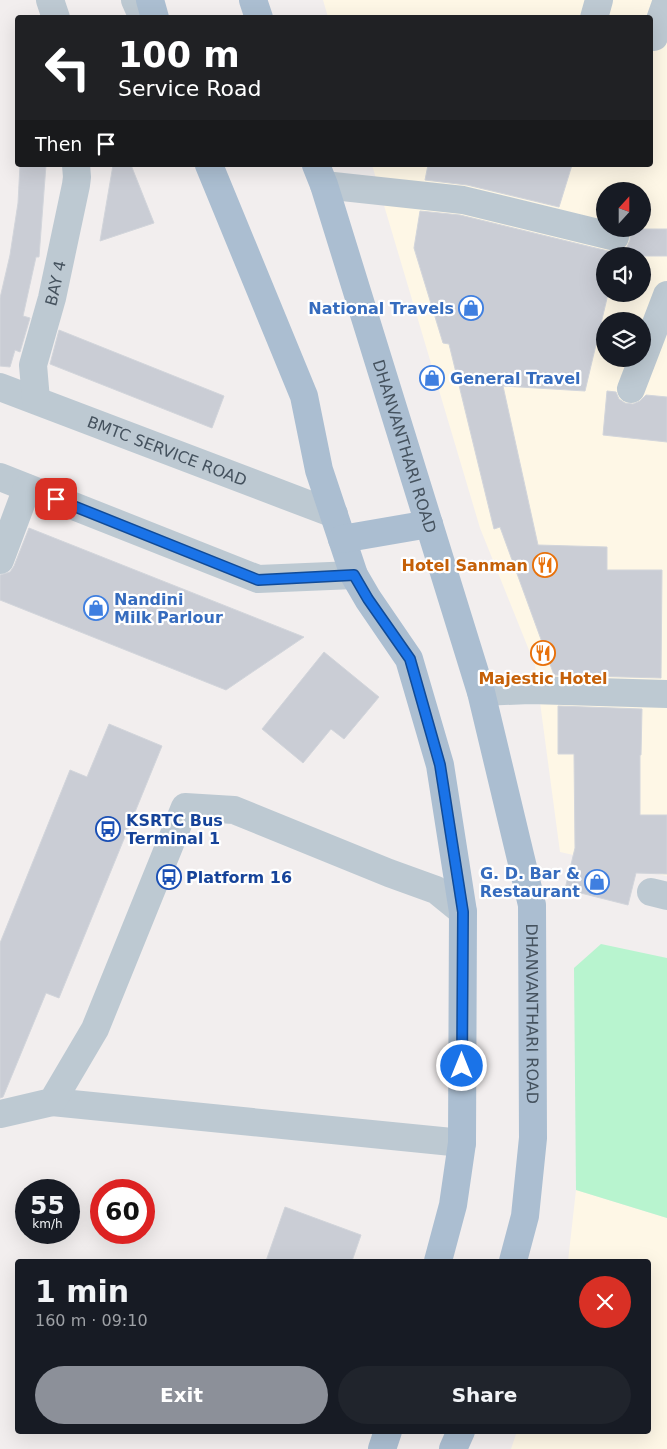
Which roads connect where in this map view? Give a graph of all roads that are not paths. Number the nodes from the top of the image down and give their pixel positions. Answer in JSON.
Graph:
{"nodes":[{"id":1,"x":50,"y":0,"type":"edge"},
{"id":2,"x":135,"y":0,"type":"edge"},
{"id":3,"x":150,"y":0,"type":"edge"},
{"id":4,"x":253,"y":0,"type":"edge"},
{"id":5,"x":599,"y":0,"type":"edge"},
{"id":6,"x":667,"y":0,"type":"edge"},
{"id":7,"x":55,"y":15,"type":"edge"},
{"id":8,"x":142,"y":15,"type":"edge"},
{"id":9,"x":154,"y":15,"type":"edge"},
{"id":10,"x":258,"y":15,"type":"edge"},
{"id":11,"x":595,"y":15,"type":"edge"},
{"id":12,"x":654,"y":37,"type":"dead end"},
{"id":13,"x":76,"y":167,"type":"edge"},
{"id":14,"x":210,"y":167,"type":"edge"},
{"id":15,"x":320,"y":175,"type":"edge"},
{"id":16,"x":596,"y":232,"type":"edge"},
{"id":17,"x":665,"y":305,"type":"edge"},
{"id":18,"x":0,"y":387,"type":"edge"},
{"id":19,"x":631,"y":389,"type":"dead end"},
{"id":20,"x":36,"y":400,"type":"junction"},
{"id":21,"x":0,"y":477,"type":"edge"},
{"id":22,"x":27,"y":488,"type":"junction"},
{"id":23,"x":334,"y":514,"type":"junction"},
{"id":24,"x":429,"y":524,"type":"junction"},
{"id":25,"x":342,"y":539,"type":"junction"},
{"id":26,"x":0,"y":560,"type":"edge"},
{"id":27,"x":354,"y":575,"type":"junction"},
{"id":28,"x":481,"y":692,"type":"junction"},
{"id":29,"x":667,"y":694,"type":"edge"},
{"id":30,"x":463,"y":912,"type":"junction"},
{"id":31,"x":52,"y":1102,"type":"junction"},
{"id":32,"x":0,"y":1114,"type":"edge"},
{"id":33,"x":462,"y":1143,"type":"junction"},
{"id":34,"x":439,"y":1259,"type":"edge"},
{"id":35,"x":514,"y":1259,"type":"edge"},
{"id":36,"x":387,"y":1434,"type":"edge"},
{"id":37,"x":460,"y":1434,"type":"edge"},
{"id":38,"x":382,"y":1449,"type":"edge"},
{"id":39,"x":453,"y":1449,"type":"edge"}],
"edges":[{"from":1,"to":7,"type":"street"},
{"from":2,"to":8,"type":"street"},
{"from":3,"to":9,"type":"main road"},
{"from":4,"to":10,"type":"main road"},
{"from":5,"to":11,"type":"street"},
{"from":6,"to":12,"type":"street"},
{"from":13,"to":20,"type":"street","name":"BAY 4"},
{"from":14,"to":23,"type":"main road"},
{"from":15,"to":16,"type":"street"},
{"from":15,"to":24,"type":"main road","name":"DHANVANTHARI ROAD"},
{"from":17,"to":19,"type":"street"},
{"from":18,"to":20,"type":"street","name":"BMTC SERVICE ROAD"},
{"from":20,"to":23,"type":"street","name":"BMTC SERVICE ROAD"},
{"from":21,"to":22,"type":"street"},
{"from":22,"to":26,"type":"street"},
{"from":22,"to":27,"type":"street"},
{"from":23,"to":25,"type":"main road"},
{"from":24,"to":25,"type":"main road"},
{"from":24,"to":28,"type":"main road","name":"DHANVANTHARI ROAD"},
{"from":25,"to":27,"type":"main road"},
{"from":27,"to":30,"type":"main road"},
{"from":28,"to":29,"type":"street"},
{"from":28,"to":35,"type":"main road","name":"DHANVANTHARI ROAD"},
{"from":30,"to":31,"type":"street"},
{"from":30,"to":33,"type":"main road"},
{"from":31,"to":32,"type":"street"},
{"from":31,"to":33,"type":"street"},
{"from":33,"to":34,"type":"main road"},
{"from":36,"to":38,"type":"main road"},
{"from":37,"to":39,"type":"main road"}]}
